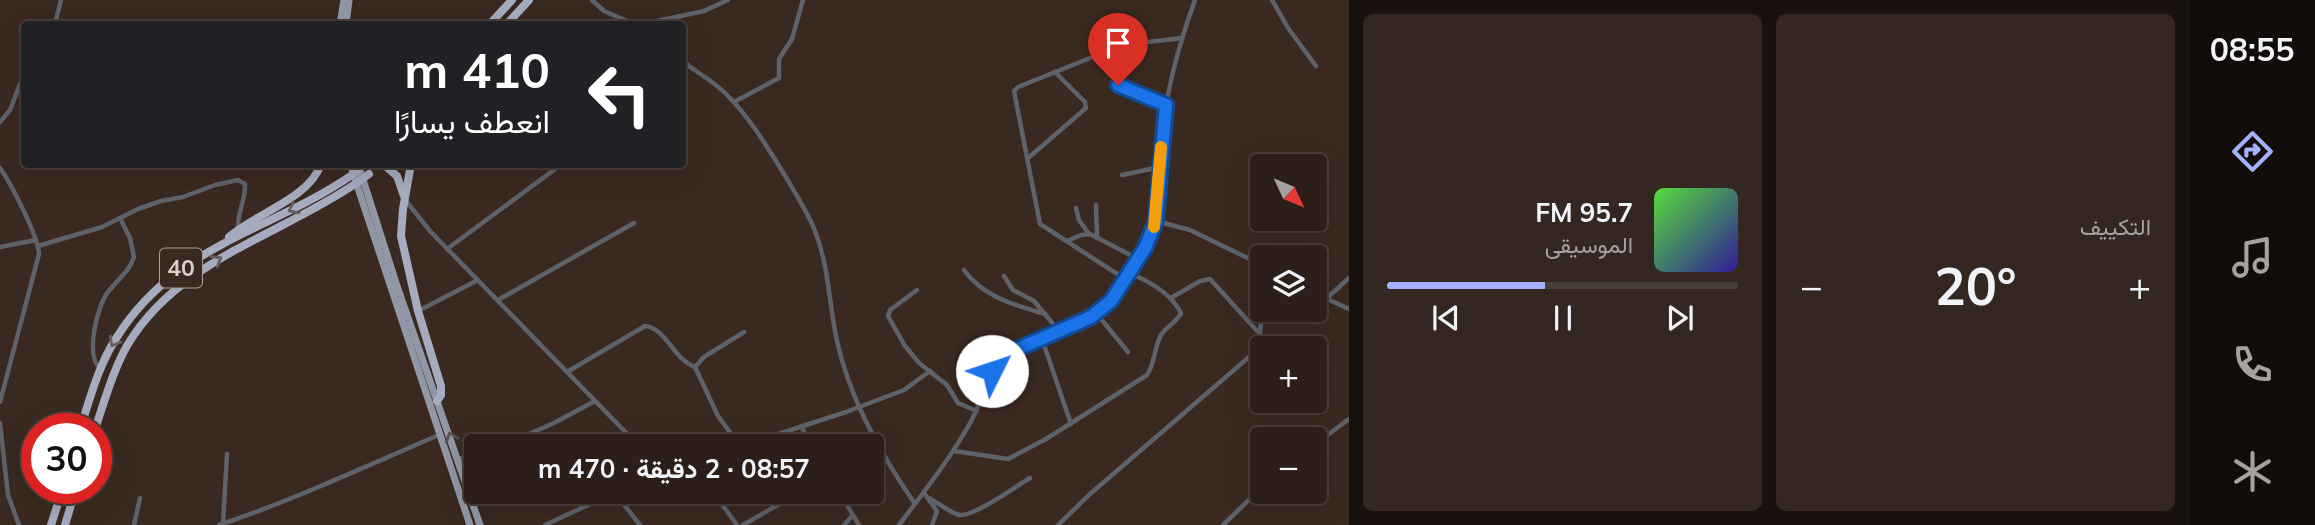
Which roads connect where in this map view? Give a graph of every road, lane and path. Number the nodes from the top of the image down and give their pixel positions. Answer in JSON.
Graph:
{"nodes":[{"id":1,"x":61,"y":0,"type":"edge"},
{"id":2,"x":512,"y":0,"type":"edge"},
{"id":3,"x":529,"y":0,"type":"edge"},
{"id":4,"x":592,"y":0,"type":"edge"},
{"id":5,"x":728,"y":0,"type":"edge"},
{"id":6,"x":803,"y":0,"type":"edge"},
{"id":7,"x":1195,"y":0,"type":"edge"},
{"id":8,"x":1272,"y":0,"type":"edge"},
{"id":9,"x":346,"y":2,"type":"edge"},
{"id":10,"x":56,"y":21,"type":"edge"},
{"id":11,"x":341,"y":21,"type":"edge"},
{"id":12,"x":346,"y":21,"type":"edge"},
{"id":13,"x":493,"y":21,"type":"edge"},
{"id":14,"x":510,"y":21,"type":"edge"},
{"id":15,"x":627,"y":21,"type":"edge"},
{"id":16,"x":656,"y":21,"type":"edge"},
{"id":17,"x":1182,"y":38,"type":"junction"},
{"id":18,"x":688,"y":65,"type":"edge"},
{"id":19,"x":1316,"y":66,"type":"dead end"},
{"id":20,"x":1055,"y":72,"type":"junction"},
{"id":21,"x":21,"y":82,"type":"edge"},
{"id":22,"x":1118,"y":85,"type":"dead end"},
{"id":23,"x":734,"y":102,"type":"junction"},
{"id":24,"x":1166,"y":105,"type":"junction"},
{"id":25,"x":0,"y":122,"type":"edge"},
{"id":26,"x":1027,"y":159,"type":"junction"},
{"id":27,"x":1160,"y":167,"type":"junction"},
{"id":28,"x":0,"y":168,"type":"edge"},
{"id":29,"x":319,"y":168,"type":"edge"},
{"id":30,"x":350,"y":168,"type":"edge"},
{"id":31,"x":359,"y":168,"type":"edge"},
{"id":32,"x":360,"y":168,"type":"edge"},
{"id":33,"x":377,"y":168,"type":"edge"},
{"id":34,"x":387,"y":168,"type":"edge"},
{"id":35,"x":410,"y":168,"type":"edge"},
{"id":36,"x":557,"y":168,"type":"edge"},
{"id":37,"x":1122,"y":175,"type":"dead end"},
{"id":38,"x":404,"y":200,"type":"junction"},
{"id":39,"x":1096,"y":205,"type":"dead end"},
{"id":40,"x":1076,"y":208,"type":"dead end"},
{"id":41,"x":120,"y":218,"type":"junction"},
{"id":42,"x":1156,"y":221,"type":"junction"},
{"id":43,"x":634,"y":223,"type":"dead end"},
{"id":44,"x":238,"y":229,"type":"junction"},
{"id":45,"x":1090,"y":234,"type":"junction"},
{"id":46,"x":1097,"y":238,"type":"junction"},
{"id":47,"x":36,"y":240,"type":"junction"},
{"id":48,"x":1066,"y":242,"type":"junction"},
{"id":49,"x":219,"y":245,"type":"junction"},
{"id":50,"x":38,"y":246,"type":"junction"},
{"id":51,"x":0,"y":247,"type":"edge"},
{"id":52,"x":447,"y":249,"type":"junction"},
{"id":53,"x":1138,"y":259,"type":"junction"},
{"id":54,"x":1250,"y":259,"type":"edge"},
{"id":55,"x":964,"y":270,"type":"dead end"},
{"id":56,"x":1004,"y":276,"type":"dead end"},
{"id":57,"x":1127,"y":276,"type":"junction"},
{"id":58,"x":1349,"y":278,"type":"edge"},
{"id":59,"x":478,"y":280,"type":"junction"},
{"id":60,"x":917,"y":290,"type":"dead end"},
{"id":61,"x":1327,"y":298,"type":"edge"},
{"id":62,"x":1171,"y":299,"type":"junction"},
{"id":63,"x":1327,"y":299,"type":"edge"},
{"id":64,"x":498,"y":300,"type":"junction"},
{"id":65,"x":1349,"y":309,"type":"edge"},
{"id":66,"x":418,"y":311,"type":"junction"},
{"id":67,"x":1045,"y":314,"type":"junction"},
{"id":68,"x":1097,"y":314,"type":"junction"},
{"id":69,"x":1261,"y":322,"type":"edge"},
{"id":70,"x":1059,"y":331,"type":"junction"},
{"id":71,"x":744,"y":332,"type":"dead end"},
{"id":72,"x":1260,"y":334,"type":"junction"},
{"id":73,"x":1042,"y":338,"type":"junction"},
{"id":74,"x":1128,"y":352,"type":"dead end"},
{"id":75,"x":695,"y":367,"type":"junction"},
{"id":76,"x":101,"y":369,"type":"junction"},
{"id":77,"x":930,"y":371,"type":"junction"},
{"id":78,"x":567,"y":372,"type":"junction"},
{"id":79,"x":596,"y":401,"type":"junction"},
{"id":80,"x":0,"y":402,"type":"edge"},
{"id":81,"x":433,"y":402,"type":"junction"},
{"id":82,"x":859,"y":407,"type":"junction"},
{"id":83,"x":977,"y":411,"type":"junction"},
{"id":84,"x":86,"y":413,"type":"edge"},
{"id":85,"x":101,"y":413,"type":"edge"},
{"id":86,"x":1349,"y":419,"type":"edge"},
{"id":87,"x":0,"y":424,"type":"edge"},
{"id":88,"x":1071,"y":424,"type":"junction"},
{"id":89,"x":801,"y":426,"type":"junction"},
{"id":90,"x":529,"y":434,"type":"edge"},
{"id":91,"x":626,"y":434,"type":"edge"},
{"id":92,"x":732,"y":434,"type":"edge"},
{"id":93,"x":777,"y":434,"type":"edge"},
{"id":94,"x":805,"y":434,"type":"edge"},
{"id":95,"x":439,"y":435,"type":"junction"},
{"id":96,"x":1327,"y":435,"type":"edge"},
{"id":97,"x":954,"y":451,"type":"junction"},
{"id":98,"x":228,"y":454,"type":"dead end"},
{"id":99,"x":464,"y":458,"type":"edge"},
{"id":100,"x":458,"y":460,"type":"junction"},
{"id":101,"x":1030,"y":478,"type":"dead end"},
{"id":102,"x":924,"y":493,"type":"junction"},
{"id":103,"x":140,"y":498,"type":"dead end"},
{"id":104,"x":929,"y":498,"type":"junction"},
{"id":105,"x":1250,"y":499,"type":"edge"},
{"id":106,"x":57,"y":504,"type":"edge"},
{"id":107,"x":71,"y":504,"type":"edge"},
{"id":108,"x":590,"y":504,"type":"edge"},
{"id":109,"x":624,"y":504,"type":"edge"},
{"id":110,"x":722,"y":504,"type":"edge"},
{"id":111,"x":779,"y":504,"type":"edge"},
{"id":112,"x":846,"y":504,"type":"edge"},
{"id":113,"x":915,"y":504,"type":"junction"},
{"id":114,"x":853,"y":515,"type":"junction"},
{"id":115,"x":238,"y":522,"type":"edge"},
{"id":116,"x":638,"y":523,"type":"edge"},
{"id":117,"x":221,"y":524,"type":"edge"},
{"id":118,"x":19,"y":525,"type":"edge"},
{"id":119,"x":51,"y":525,"type":"edge"},
{"id":120,"x":65,"y":525,"type":"edge"},
{"id":121,"x":134,"y":525,"type":"edge"},
{"id":122,"x":470,"y":525,"type":"edge"},
{"id":123,"x":480,"y":525,"type":"edge"},
{"id":124,"x":545,"y":525,"type":"edge"},
{"id":125,"x":631,"y":525,"type":"edge"},
{"id":126,"x":737,"y":525,"type":"edge"},
{"id":127,"x":743,"y":525,"type":"edge"},
{"id":128,"x":844,"y":525,"type":"edge"},
{"id":129,"x":859,"y":525,"type":"edge"},
{"id":130,"x":899,"y":525,"type":"edge"},
{"id":131,"x":932,"y":525,"type":"edge"},
{"id":132,"x":1058,"y":525,"type":"edge"},
{"id":133,"x":1223,"y":525,"type":"edge"}],
"edges":[{"from":1,"to":10,"type":"street"},
{"from":2,"to":13,"type":"highway"},
{"from":3,"to":14,"type":"highway"},
{"from":4,"to":15,"type":"street"},
{"from":5,"to":16,"type":"street"},
{"from":6,"to":23,"type":"street"},
{"from":7,"to":17,"type":"street"},
{"from":8,"to":19,"type":"street"},
{"from":9,"to":11,"type":"main road"},
{"from":9,"to":12,"type":"main road"},
{"from":17,"to":20,"type":"street"},
{"from":17,"to":24,"type":"street"},
{"from":18,"to":23,"type":"street"},
{"from":20,"to":26,"type":"street"},
{"from":20,"to":26,"type":"street"},
{"from":21,"to":25,"type":"street"},
{"from":22,"to":24,"type":"street"},
{"from":23,"to":82,"type":"street"},
{"from":24,"to":27,"type":"street"},
{"from":26,"to":48,"type":"street"},
{"from":27,"to":37,"type":"street"},
{"from":27,"to":42,"type":"street"},
{"from":28,"to":47,"type":"street"},
{"from":29,"to":44,"type":"highway"},
{"from":30,"to":81,"type":"main road"},
{"from":31,"to":81,"type":"main road"},
{"from":32,"to":49,"type":"highway","number":"40","one_way":true,"bridge":true},
{"from":85,"to":33,"type":"highway","number":"40","one_way":true,"bridge":true},
{"from":34,"to":38,"type":"highway"},
{"from":35,"to":38,"type":"highway"},
{"from":36,"to":52,"type":"street"},
{"from":38,"to":52,"type":"street"},
{"from":38,"to":66,"type":"highway"},
{"from":39,"to":46,"type":"street"},
{"from":40,"to":45,"type":"street"},
{"from":41,"to":44,"type":"street"},
{"from":41,"to":50,"type":"street"},
{"from":41,"to":76,"type":"street"},
{"from":42,"to":53,"type":"street"},
{"from":42,"to":54,"type":"street"},
{"from":43,"to":64,"type":"street"},
{"from":44,"to":49,"type":"highway"},
{"from":45,"to":46,"type":"street"},
{"from":45,"to":48,"type":"street"},
{"from":46,"to":53,"type":"street"},
{"from":47,"to":50,"type":"street"},
{"from":47,"to":51,"type":"street"},
{"from":48,"to":57,"type":"street"},
{"from":49,"to":76,"type":"highway","number":"40","one_way":true},
{"from":50,"to":80,"type":"street"},
{"from":52,"to":59,"type":"street"},
{"from":53,"to":57,"type":"street"},
{"from":55,"to":67,"type":"street"},
{"from":56,"to":67,"type":"street"},
{"from":57,"to":62,"type":"street"},
{"from":57,"to":68,"type":"street"},
{"from":58,"to":61,"type":"street"},
{"from":59,"to":64,"type":"street"},
{"from":59,"to":66,"type":"street"},
{"from":60,"to":77,"type":"street"},
{"from":62,"to":72,"type":"street"},
{"from":62,"to":88,"type":"street"},
{"from":63,"to":65,"type":"street"},
{"from":64,"to":78,"type":"street"},
{"from":66,"to":81,"type":"highway"},
{"from":67,"to":70,"type":"street"},
{"from":68,"to":70,"type":"street"},
{"from":68,"to":74,"type":"street"},
{"from":69,"to":72,"type":"street"},
{"from":70,"to":73,"type":"street"},
{"from":71,"to":75,"type":"street"},
{"from":72,"to":132,"type":"street"},
{"from":73,"to":83,"type":"street"},
{"from":73,"to":88,"type":"street"},
{"from":75,"to":78,"type":"street"},
{"from":75,"to":92,"type":"street"},
{"from":76,"to":84,"type":"highway","number":"40"},
{"from":77,"to":82,"type":"street"},
{"from":77,"to":83,"type":"street"},
{"from":78,"to":79,"type":"street"},
{"from":79,"to":90,"type":"street"},
{"from":79,"to":91,"type":"street"},
{"from":81,"to":95,"type":"main road"},
{"from":100,"to":81,"type":"main road","one_way":true},
{"from":82,"to":89,"type":"street"},
{"from":82,"to":113,"type":"street"},
{"from":83,"to":97,"type":"street"},
{"from":86,"to":96,"type":"street"},
{"from":87,"to":118,"type":"street"},
{"from":88,"to":97,"type":"street"},
{"from":89,"to":93,"type":"street"},
{"from":89,"to":94,"type":"street"},
{"from":95,"to":115,"type":"street"},
{"from":95,"to":122,"type":"main road"},
{"from":97,"to":102,"type":"street"},
{"from":98,"to":117,"type":"street"},
{"from":99,"to":100,"type":"street"},
{"from":100,"to":123,"type":"main road"},
{"from":101,"to":104,"type":"street"},
{"from":102,"to":104,"type":"street"},
{"from":102,"to":113,"type":"street"},
{"from":103,"to":121,"type":"street"},
{"from":104,"to":131,"type":"street"},
{"from":105,"to":133,"type":"street"},
{"from":106,"to":119,"type":"highway"},
{"from":107,"to":120,"type":"highway"},
{"from":108,"to":124,"type":"street"},
{"from":109,"to":116,"type":"street"},
{"from":110,"to":126,"type":"street"},
{"from":111,"to":127,"type":"street"},
{"from":112,"to":114,"type":"street"},
{"from":113,"to":130,"type":"street"},
{"from":114,"to":128,"type":"street"},
{"from":114,"to":129,"type":"street"},
{"from":115,"to":117,"type":"street"},
{"from":116,"to":125,"type":"street"}]}
